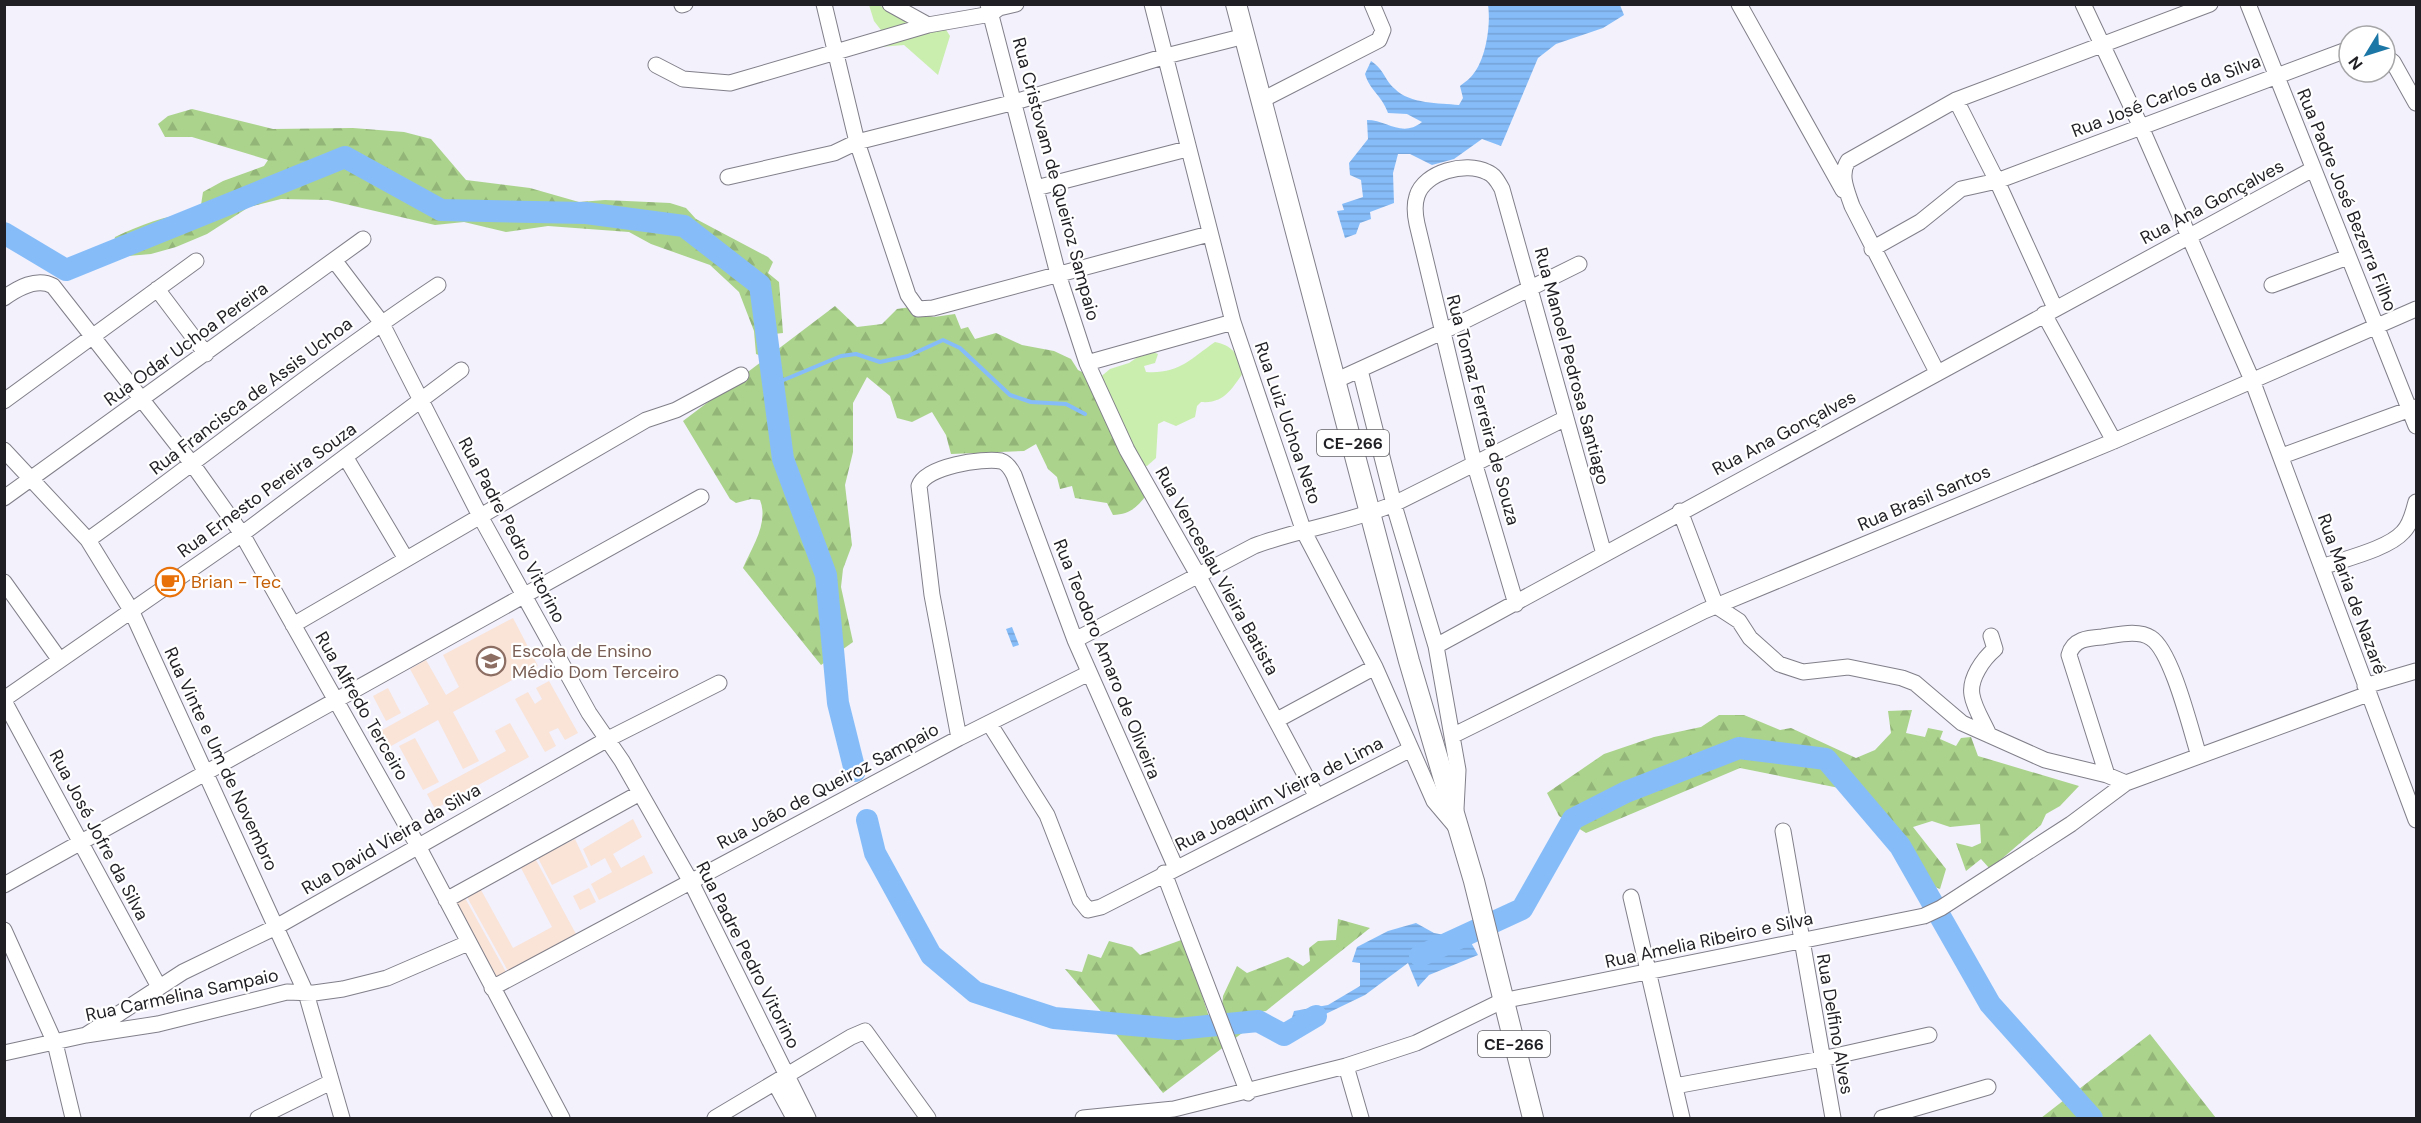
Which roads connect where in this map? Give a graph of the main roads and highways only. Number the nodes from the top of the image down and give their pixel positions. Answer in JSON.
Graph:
{"nodes":[{"id":1,"x":1236,"y":4,"type":"edge"},
{"id":2,"x":1533,"y":1119,"type":"edge"}],
"edges":[{"from":1,"to":2,"type":"main road","number":"CE-266"}]}
